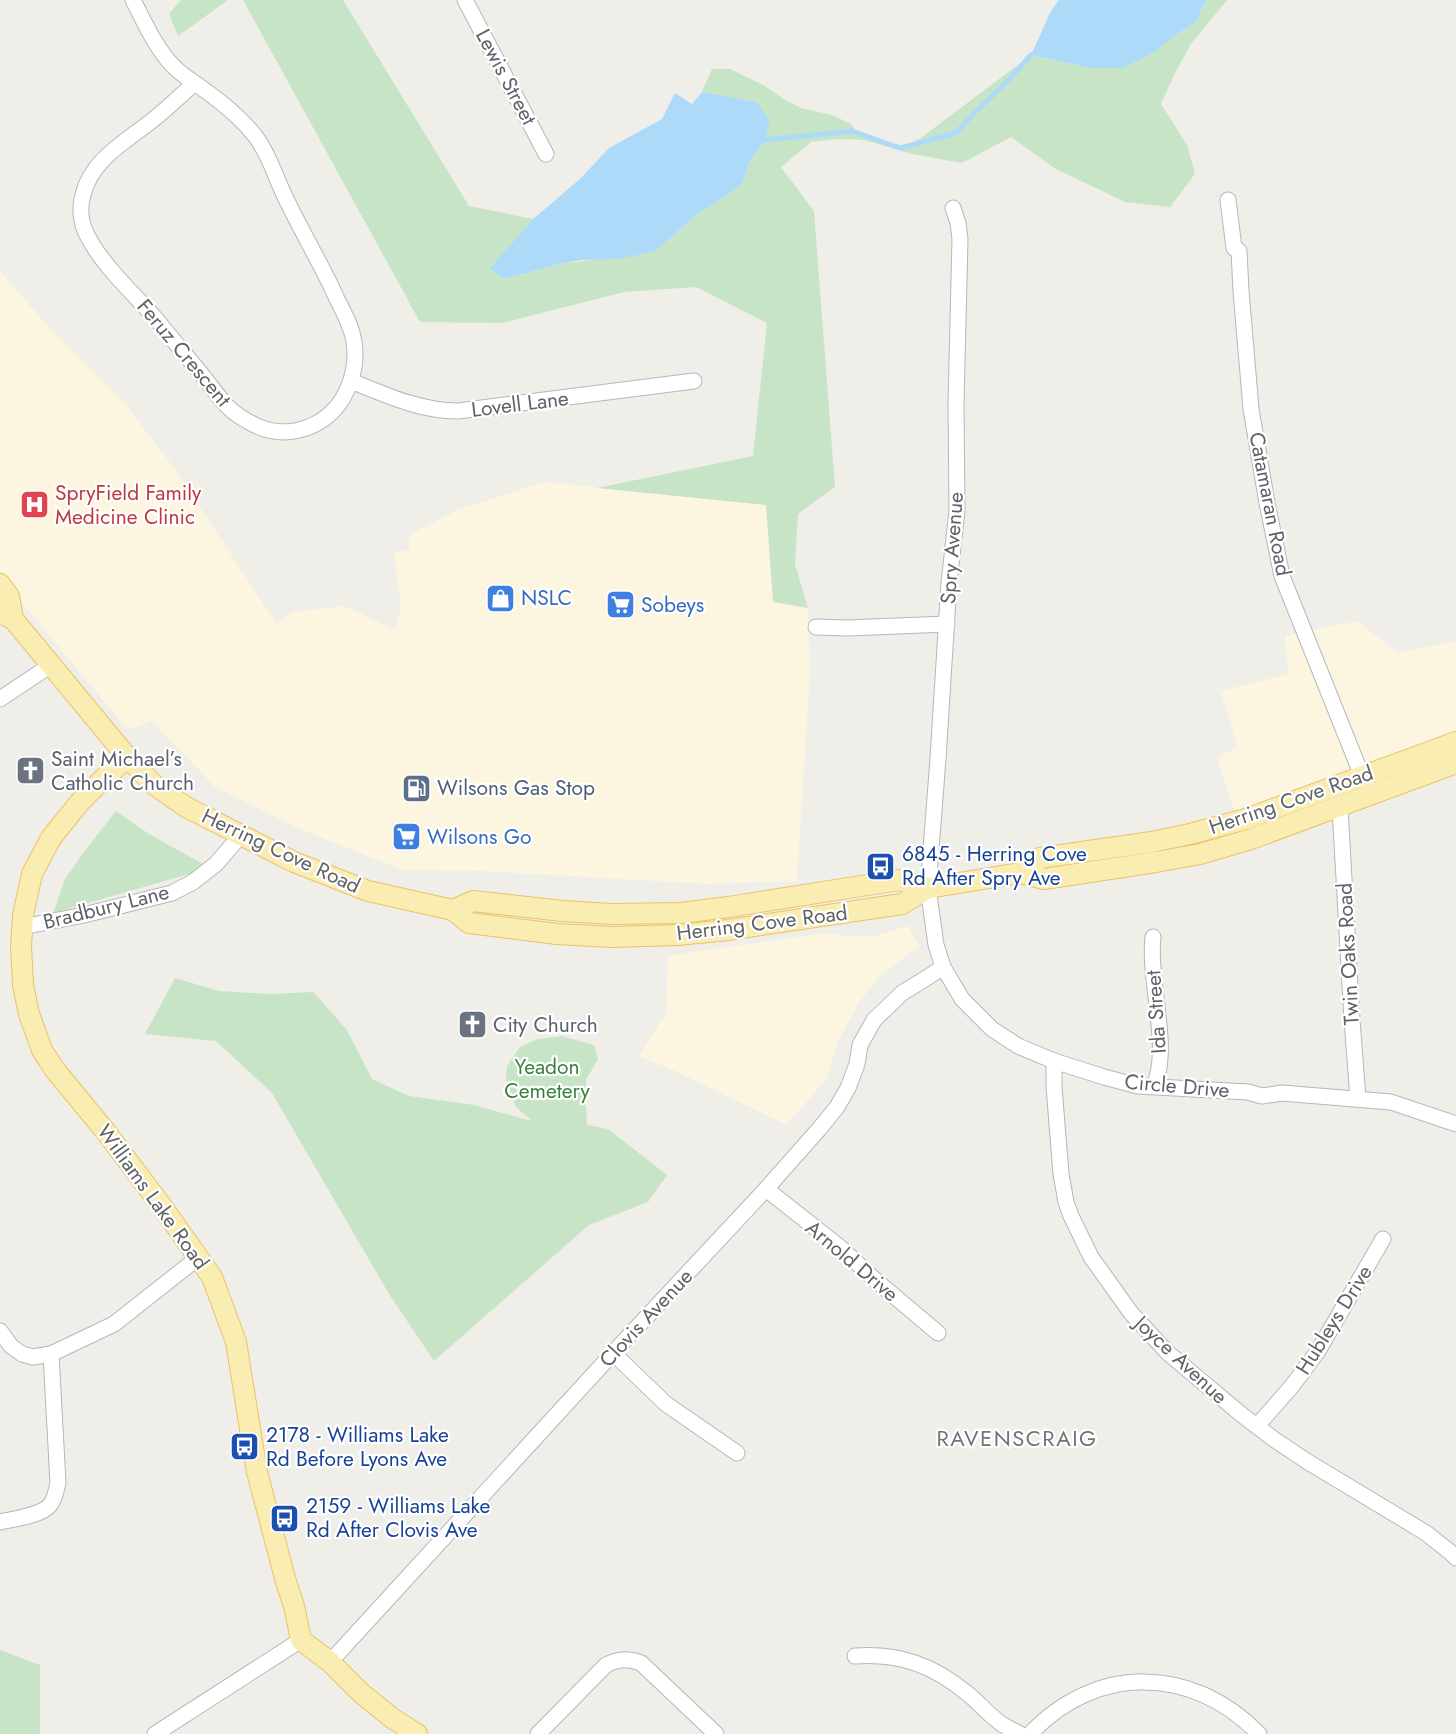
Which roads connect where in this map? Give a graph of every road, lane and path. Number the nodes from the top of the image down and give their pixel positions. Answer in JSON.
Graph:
{"nodes":[{"id":1,"x":133,"y":0,"type":"edge"},
{"id":2,"x":465,"y":0,"type":"edge"},
{"id":3,"x":195,"y":83,"type":"junction"},
{"id":4,"x":546,"y":154,"type":"dead end"},
{"id":5,"x":1228,"y":200,"type":"dead end"},
{"id":6,"x":953,"y":208,"type":"dead end"},
{"id":7,"x":351,"y":381,"type":"junction"},
{"id":8,"x":694,"y":381,"type":"dead end"},
{"id":9,"x":0,"y":584,"type":"edge"},
{"id":10,"x":6,"y":616,"type":"edge"},
{"id":11,"x":947,"y":624,"type":"junction"},
{"id":12,"x":816,"y":627,"type":"dead end"},
{"id":13,"x":51,"y":665,"type":"junction"},
{"id":14,"x":0,"y":699,"type":"edge"},
{"id":15,"x":1456,"y":742,"type":"edge"},
{"id":16,"x":128,"y":758,"type":"junction"},
{"id":17,"x":1456,"y":764,"type":"edge"},
{"id":18,"x":1362,"y":776,"type":"junction"},
{"id":19,"x":1370,"y":796,"type":"junction"},
{"id":20,"x":1340,"y":808,"type":"junction"},
{"id":21,"x":241,"y":835,"type":"junction"},
{"id":22,"x":1020,"y":873,"type":"junction"},
{"id":23,"x":928,"y":888,"type":"junction"},
{"id":24,"x":22,"y":927,"type":"junction"},
{"id":25,"x":1153,"y":936,"type":"dead end"},
{"id":26,"x":943,"y":967,"type":"junction"},
{"id":27,"x":1053,"y":1061,"type":"junction"},
{"id":28,"x":1154,"y":1086,"type":"junction"},
{"id":29,"x":1358,"y":1100,"type":"junction"},
{"id":30,"x":1456,"y":1124,"type":"edge"},
{"id":31,"x":766,"y":1189,"type":"junction"},
{"id":32,"x":1383,"y":1239,"type":"dead end"},
{"id":33,"x":199,"y":1257,"type":"junction"},
{"id":34,"x":0,"y":1331,"type":"edge"},
{"id":35,"x":938,"y":1333,"type":"dead end"},
{"id":36,"x":613,"y":1353,"type":"junction"},
{"id":37,"x":51,"y":1354,"type":"junction"},
{"id":38,"x":1257,"y":1425,"type":"junction"},
{"id":39,"x":737,"y":1453,"type":"dead end"},
{"id":40,"x":0,"y":1522,"type":"edge"},
{"id":41,"x":1456,"y":1558,"type":"edge"},
{"id":42,"x":302,"y":1640,"type":"junction"},
{"id":43,"x":855,"y":1656,"type":"dead end"},
{"id":44,"x":330,"y":1662,"type":"junction"},
{"id":45,"x":155,"y":1734,"type":"edge"},
{"id":46,"x":417,"y":1734,"type":"edge"},
{"id":47,"x":538,"y":1734,"type":"edge"},
{"id":48,"x":716,"y":1734,"type":"edge"},
{"id":49,"x":1020,"y":1734,"type":"edge"},
{"id":50,"x":1030,"y":1734,"type":"edge"},
{"id":51,"x":1259,"y":1734,"type":"edge"}],
"edges":[{"from":1,"to":3,"type":"street","name":"Feruz Crescent"},
{"from":2,"to":4,"type":"street","name":"Lewis Street"},
{"from":3,"to":7,"type":"street","name":"Feruz Crescent"},
{"from":3,"to":7,"type":"street","name":"Feruz Crescent"},
{"from":5,"to":18,"type":"street","name":"Catamaran Road"},
{"from":6,"to":11,"type":"street","name":"Spry Avenue"},
{"from":7,"to":8,"type":"street","name":"Lovell Lane"},
{"from":9,"to":10,"type":"main road","name":"Herring Cove Road"},
{"from":10,"to":13,"type":"main road","name":"Herring Cove Road"},
{"from":11,"to":12,"type":"street"},
{"from":11,"to":23,"type":"street","name":"Spry Avenue"},
{"from":13,"to":14,"type":"street"},
{"from":13,"to":16,"type":"main road","name":"Herring Cove Road"},
{"from":15,"to":18,"type":"main road","name":"Herring Cove Road"},
{"from":16,"to":21,"type":"main road","name":"Herring Cove Road"},
{"from":16,"to":24,"type":"main road","name":"Williams Lake Road"},
{"from":17,"to":19,"type":"main road","name":"Herring Cove Road"},
{"from":18,"to":19,"type":"street","name":"Catamaran Road"},
{"from":18,"to":22,"type":"main road","name":"Herring Cove Road"},
{"from":19,"to":20,"type":"main road","name":"Herring Cove Road"},
{"from":20,"to":22,"type":"main road","name":"Herring Cove Road"},
{"from":20,"to":29,"type":"street","name":"Twin Oaks Road"},
{"from":21,"to":23,"type":"main road","name":"Herring Cove Road"},
{"from":21,"to":24,"type":"street","name":"Bradbury Lane"},
{"from":22,"to":23,"type":"main road","name":"Herring Cove Road"},
{"from":23,"to":26,"type":"street","name":"Circle Drive"},
{"from":24,"to":33,"type":"main road","name":"Williams Lake Road"},
{"from":25,"to":28,"type":"street","name":"Ida Street"},
{"from":26,"to":27,"type":"street","name":"Circle Drive"},
{"from":26,"to":31,"type":"street","name":"Clovis Avenue"},
{"from":27,"to":28,"type":"street","name":"Circle Drive"},
{"from":27,"to":38,"type":"street","name":"Joyce Avenue"},
{"from":28,"to":29,"type":"street","name":"Circle Drive"},
{"from":29,"to":30,"type":"street","name":"Circle Drive"},
{"from":31,"to":35,"type":"street","name":"Arnold Drive"},
{"from":31,"to":36,"type":"street","name":"Clovis Avenue"},
{"from":32,"to":38,"type":"street","name":"Hubleys Drive"},
{"from":33,"to":37,"type":"street"},
{"from":33,"to":42,"type":"main road","name":"Williams Lake Road"},
{"from":34,"to":37,"type":"street"},
{"from":36,"to":39,"type":"street"},
{"from":36,"to":44,"type":"street","name":"Clovis Avenue"},
{"from":37,"to":40,"type":"street"},
{"from":38,"to":41,"type":"street","name":"Joyce Avenue"},
{"from":42,"to":44,"type":"main road"},
{"from":42,"to":45,"type":"street"},
{"from":43,"to":49,"type":"street"},
{"from":44,"to":46,"type":"main road"},
{"from":47,"to":48,"type":"street"},
{"from":50,"to":51,"type":"street"}]}
